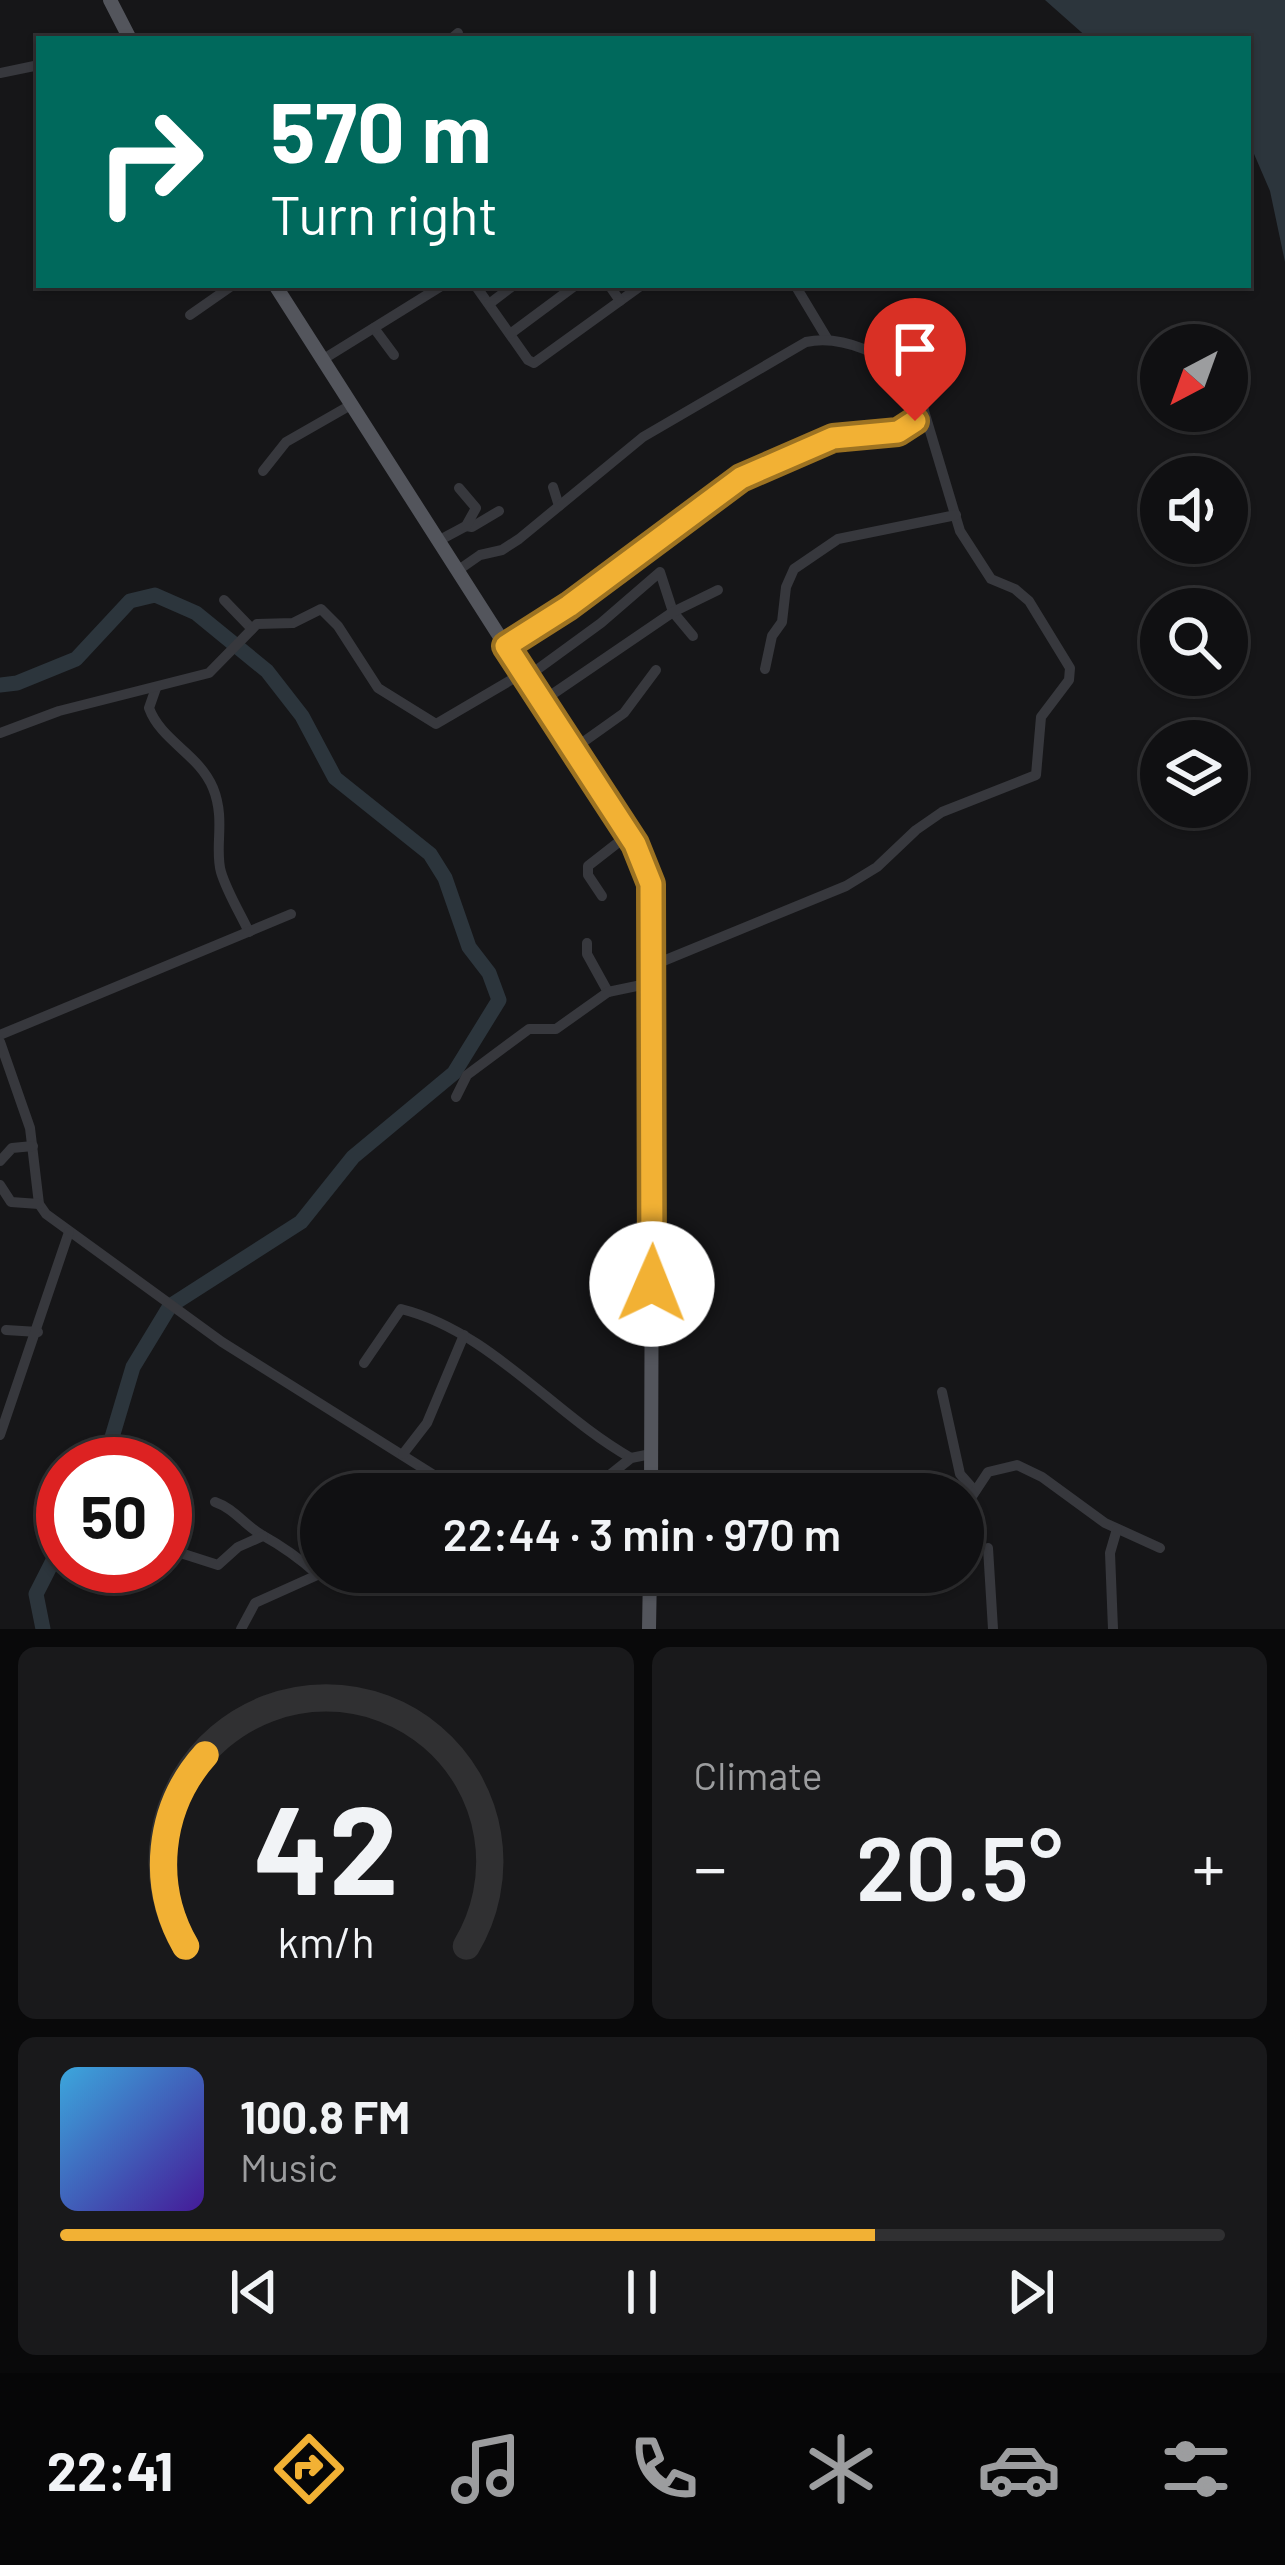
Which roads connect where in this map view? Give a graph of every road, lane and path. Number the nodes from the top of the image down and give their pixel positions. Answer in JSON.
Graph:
{"nodes":[{"id":1,"x":110,"y":0,"type":"edge"},
{"id":2,"x":128,"y":36,"type":"edge"},
{"id":3,"x":36,"y":66,"type":"edge"},
{"id":4,"x":0,"y":73,"type":"edge"},
{"id":5,"x":229,"y":288,"type":"edge"},
{"id":6,"x":277,"y":288,"type":"edge"},
{"id":7,"x":438,"y":288,"type":"edge"},
{"id":8,"x":477,"y":288,"type":"edge"},
{"id":9,"x":510,"y":288,"type":"edge"},
{"id":10,"x":572,"y":288,"type":"edge"},
{"id":11,"x":611,"y":288,"type":"edge"},
{"id":12,"x":638,"y":288,"type":"edge"},
{"id":13,"x":797,"y":288,"type":"edge"},
{"id":14,"x":620,"y":301,"type":"junction"},
{"id":15,"x":489,"y":304,"type":"junction"},
{"id":16,"x":190,"y":315,"type":"dead end"},
{"id":17,"x":374,"y":328,"type":"junction"},
{"id":18,"x":510,"y":334,"type":"junction"},
{"id":19,"x":828,"y":340,"type":"junction"},
{"id":20,"x":394,"y":355,"type":"dead end"},
{"id":21,"x":322,"y":360,"type":"junction"},
{"id":22,"x":350,"y":406,"type":"junction"},
{"id":23,"x":925,"y":410,"type":"junction"},
{"id":24,"x":263,"y":471,"type":"dead end"},
{"id":25,"x":554,"y":487,"type":"dead end"},
{"id":26,"x":460,"y":488,"type":"dead end"},
{"id":27,"x":560,"y":506,"type":"junction"},
{"id":28,"x":499,"y":511,"type":"dead end"},
{"id":29,"x":956,"y":515,"type":"junction"},
{"id":30,"x":466,"y":526,"type":"junction"},
{"id":31,"x":438,"y":541,"type":"junction"},
{"id":32,"x":457,"y":572,"type":"junction"},
{"id":33,"x":718,"y":590,"type":"dead end"},
{"id":34,"x":224,"y":600,"type":"dead end"},
{"id":35,"x":673,"y":612,"type":"junction"},
{"id":36,"x":251,"y":629,"type":"junction"},
{"id":37,"x":693,"y":636,"type":"dead end"},
{"id":38,"x":506,"y":646,"type":"junction"},
{"id":39,"x":765,"y":669,"type":"dead end"},
{"id":40,"x":656,"y":670,"type":"dead end"},
{"id":41,"x":525,"y":675,"type":"junction"},
{"id":42,"x":156,"y":688,"type":"junction"},
{"id":43,"x":542,"y":702,"type":"junction"},
{"id":44,"x":0,"y":733,"type":"edge"},
{"id":45,"x":572,"y":749,"type":"junction"},
{"id":46,"x":629,"y":834,"type":"junction"},
{"id":47,"x":602,"y":896,"type":"dead end"},
{"id":48,"x":291,"y":914,"type":"dead end"},
{"id":49,"x":250,"y":932,"type":"junction"},
{"id":50,"x":587,"y":943,"type":"dead end"},
{"id":51,"x":651,"y":974,"type":"junction"},
{"id":52,"x":608,"y":992,"type":"junction"},
{"id":53,"x":0,"y":1038,"type":"edge"},
{"id":54,"x":456,"y":1097,"type":"dead end"},
{"id":55,"x":33,"y":1145,"type":"junction"},
{"id":56,"x":0,"y":1161,"type":"edge"},
{"id":57,"x":0,"y":1185,"type":"edge"},
{"id":58,"x":39,"y":1204,"type":"junction"},
{"id":59,"x":69,"y":1232,"type":"junction"},
{"id":60,"x":6,"y":1330,"type":"dead end"},
{"id":61,"x":38,"y":1332,"type":"junction"},
{"id":62,"x":464,"y":1335,"type":"junction"},
{"id":63,"x":364,"y":1363,"type":"dead end"},
{"id":64,"x":942,"y":1392,"type":"dead end"},
{"id":65,"x":0,"y":1435,"type":"edge"},
{"id":66,"x":403,"y":1454,"type":"junction"},
{"id":67,"x":651,"y":1454,"type":"junction"},
{"id":68,"x":631,"y":1458,"type":"junction"},
{"id":69,"x":432,"y":1473,"type":"edge"},
{"id":70,"x":612,"y":1473,"type":"edge"},
{"id":71,"x":651,"y":1473,"type":"edge"},
{"id":72,"x":960,"y":1473,"type":"edge"},
{"id":73,"x":984,"y":1478,"type":"edge"},
{"id":74,"x":214,"y":1502,"type":"dead end"},
{"id":75,"x":1117,"y":1529,"type":"junction"},
{"id":76,"x":263,"y":1536,"type":"junction"},
{"id":77,"x":1160,"y":1547,"type":"dead end"},
{"id":78,"x":988,"y":1548,"type":"dead end"},
{"id":79,"x":192,"y":1556,"type":"edge"},
{"id":80,"x":300,"y":1558,"type":"edge"},
{"id":81,"x":300,"y":1583,"type":"edge"},
{"id":82,"x":650,"y":1593,"type":"edge"},
{"id":83,"x":241,"y":1629,"type":"edge"},
{"id":84,"x":649,"y":1629,"type":"edge"},
{"id":85,"x":993,"y":1629,"type":"edge"},
{"id":86,"x":1113,"y":1629,"type":"edge"}],
"edges":[{"from":1,"to":2,"type":"main road"},
{"from":3,"to":4,"type":"street"},
{"from":5,"to":16,"type":"street"},
{"from":6,"to":21,"type":"main road"},
{"from":7,"to":17,"type":"street"},
{"from":8,"to":15,"type":"street"},
{"from":9,"to":15,"type":"street"},
{"from":10,"to":18,"type":"street"},
{"from":11,"to":14,"type":"street"},
{"from":12,"to":14,"type":"street"},
{"from":13,"to":19,"type":"street"},
{"from":14,"to":18,"type":"street"},
{"from":15,"to":18,"type":"street"},
{"from":17,"to":20,"type":"street"},
{"from":17,"to":21,"type":"street"},
{"from":19,"to":23,"type":"street"},
{"from":19,"to":27,"type":"street"},
{"from":21,"to":22,"type":"main road"},
{"from":22,"to":24,"type":"street"},
{"from":22,"to":31,"type":"main road"},
{"from":23,"to":29,"type":"street"},
{"from":23,"to":38,"type":"street"},
{"from":25,"to":27,"type":"street"},
{"from":26,"to":30,"type":"street"},
{"from":27,"to":32,"type":"street"},
{"from":28,"to":30,"type":"street"},
{"from":29,"to":39,"type":"street"},
{"from":29,"to":51,"type":"street"},
{"from":30,"to":31,"type":"street"},
{"from":31,"to":32,"type":"main road"},
{"from":32,"to":38,"type":"main road"},
{"from":33,"to":35,"type":"street"},
{"from":34,"to":36,"type":"street"},
{"from":35,"to":37,"type":"street"},
{"from":35,"to":41,"type":"street"},
{"from":35,"to":43,"type":"street"},
{"from":36,"to":41,"type":"street"},
{"from":36,"to":42,"type":"street"},
{"from":38,"to":41,"type":"main road"},
{"from":40,"to":45,"type":"street"},
{"from":41,"to":43,"type":"main road"},
{"from":42,"to":44,"type":"street"},
{"from":42,"to":49,"type":"street"},
{"from":43,"to":45,"type":"main road"},
{"from":45,"to":46,"type":"main road"},
{"from":46,"to":47,"type":"street"},
{"from":46,"to":51,"type":"main road"},
{"from":48,"to":49,"type":"street"},
{"from":49,"to":53,"type":"street"},
{"from":50,"to":52,"type":"street"},
{"from":51,"to":52,"type":"street"},
{"from":51,"to":67,"type":"main road"},
{"from":52,"to":54,"type":"street"},
{"from":53,"to":55,"type":"street"},
{"from":55,"to":56,"type":"street"},
{"from":55,"to":58,"type":"street"},
{"from":57,"to":58,"type":"street"},
{"from":58,"to":59,"type":"street"},
{"from":59,"to":61,"type":"street"},
{"from":59,"to":66,"type":"street"},
{"from":60,"to":61,"type":"street"},
{"from":61,"to":65,"type":"street"},
{"from":62,"to":63,"type":"street"},
{"from":62,"to":66,"type":"street"},
{"from":62,"to":68,"type":"street"},
{"from":64,"to":72,"type":"street"},
{"from":66,"to":69,"type":"street"},
{"from":67,"to":68,"type":"street"},
{"from":67,"to":71,"type":"main road"},
{"from":68,"to":70,"type":"street"},
{"from":73,"to":75,"type":"street"},
{"from":74,"to":76,"type":"street"},
{"from":75,"to":77,"type":"street"},
{"from":75,"to":86,"type":"street"},
{"from":76,"to":79,"type":"street"},
{"from":76,"to":80,"type":"street"},
{"from":78,"to":85,"type":"street"},
{"from":81,"to":83,"type":"street"},
{"from":82,"to":84,"type":"main road"}]}
